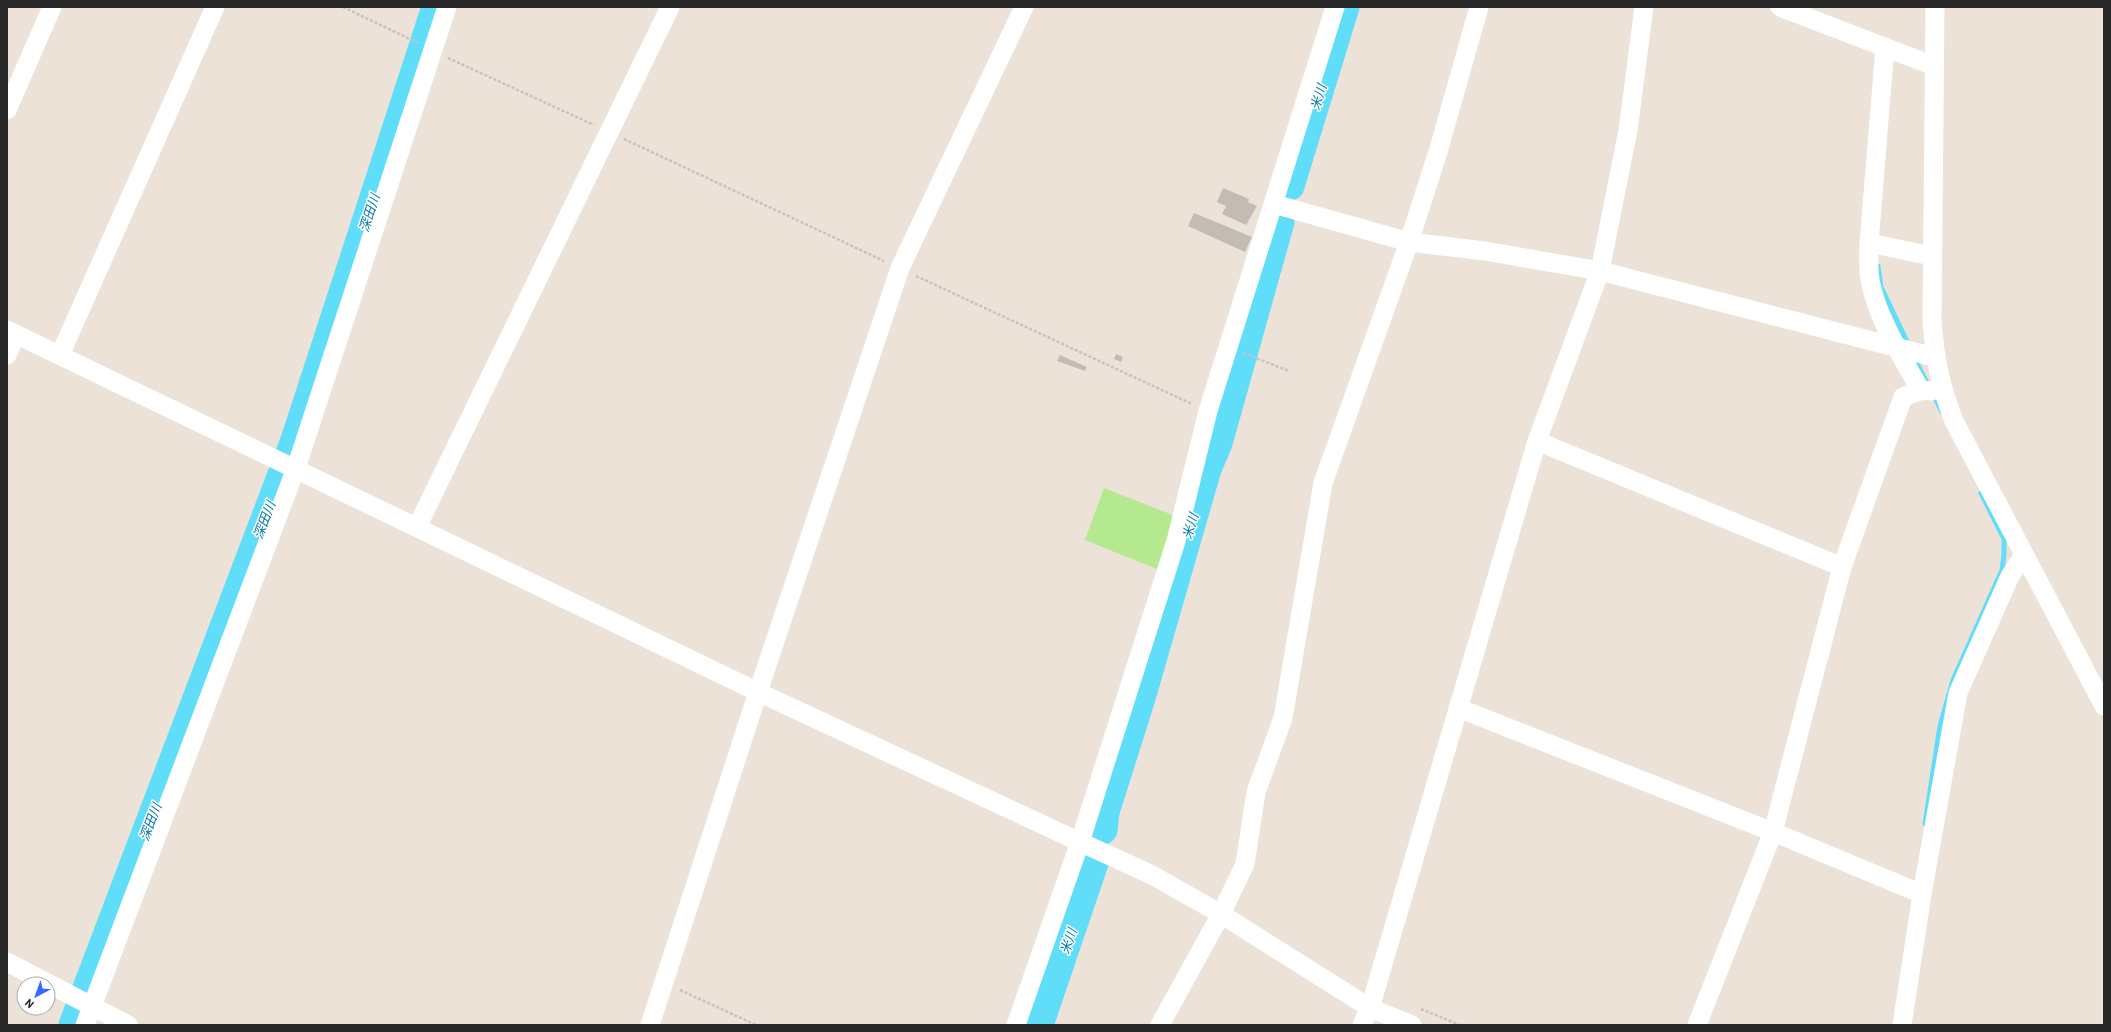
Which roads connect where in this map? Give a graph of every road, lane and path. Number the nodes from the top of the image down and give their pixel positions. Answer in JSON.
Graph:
{"nodes":[{"id":1,"x":52,"y":7,"type":"edge"},
{"id":2,"x":215,"y":7,"type":"edge"},
{"id":3,"x":343,"y":7,"type":"edge"},
{"id":4,"x":447,"y":7,"type":"edge"},
{"id":5,"x":670,"y":7,"type":"edge"},
{"id":6,"x":1024,"y":7,"type":"edge"},
{"id":7,"x":1335,"y":7,"type":"edge"},
{"id":8,"x":1479,"y":7,"type":"edge"},
{"id":9,"x":1644,"y":7,"type":"edge"},
{"id":10,"x":1780,"y":7,"type":"edge"},
{"id":11,"x":1934,"y":7,"type":"edge"},
{"id":12,"x":1885,"y":47,"type":"junction"},
{"id":13,"x":432,"y":50,"type":"junction"},
{"id":14,"x":1934,"y":66,"type":"junction"},
{"id":15,"x":7,"y":110,"type":"edge"},
{"id":16,"x":610,"y":132,"type":"junction"},
{"id":17,"x":1274,"y":204,"type":"junction"},
{"id":18,"x":1409,"y":242,"type":"junction"},
{"id":19,"x":1869,"y":243,"type":"junction"},
{"id":20,"x":1932,"y":256,"type":"junction"},
{"id":21,"x":900,"y":268,"type":"junction"},
{"id":22,"x":1600,"y":271,"type":"junction"},
{"id":23,"x":11,"y":332,"type":"edge"},
{"id":24,"x":1894,"y":347,"type":"junction"},
{"id":25,"x":1247,"y":354,"type":"dead end"},
{"id":26,"x":7,"y":355,"type":"edge"},
{"id":27,"x":60,"y":355,"type":"junction"},
{"id":28,"x":1934,"y":357,"type":"junction"},
{"id":29,"x":1289,"y":371,"type":"dead end"},
{"id":30,"x":1920,"y":391,"type":"junction"},
{"id":31,"x":1942,"y":391,"type":"junction"},
{"id":32,"x":1208,"y":411,"type":"junction"},
{"id":33,"x":1537,"y":441,"type":"junction"},
{"id":34,"x":296,"y":468,"type":"junction"},
{"id":35,"x":417,"y":527,"type":"junction"},
{"id":36,"x":2024,"y":555,"type":"junction"},
{"id":37,"x":1842,"y":567,"type":"junction"},
{"id":38,"x":758,"y":692,"type":"junction"},
{"id":39,"x":2104,"y":706,"type":"edge"},
{"id":40,"x":1458,"y":708,"type":"junction"},
{"id":41,"x":1773,"y":832,"type":"junction"},
{"id":42,"x":1080,"y":842,"type":"junction"},
{"id":43,"x":1922,"y":894,"type":"junction"},
{"id":44,"x":1221,"y":914,"type":"junction"},
{"id":45,"x":7,"y":962,"type":"edge"},
{"id":46,"x":664,"y":982,"type":"junction"},
{"id":47,"x":92,"y":1007,"type":"junction"},
{"id":48,"x":1366,"y":1017,"type":"edge"},
{"id":49,"x":85,"y":1025,"type":"edge"},
{"id":50,"x":128,"y":1025,"type":"edge"},
{"id":51,"x":650,"y":1025,"type":"edge"},
{"id":52,"x":756,"y":1025,"type":"edge"},
{"id":53,"x":1016,"y":1025,"type":"edge"},
{"id":54,"x":1160,"y":1025,"type":"edge"},
{"id":55,"x":1412,"y":1025,"type":"edge"},
{"id":56,"x":1697,"y":1025,"type":"edge"},
{"id":57,"x":1902,"y":1025,"type":"edge"}],
"edges":[{"from":1,"to":15,"type":"street"},
{"from":2,"to":27,"type":"street"},
{"from":3,"to":13,"type":"path"},
{"from":4,"to":13,"type":"street"},
{"from":5,"to":16,"type":"street"},
{"from":6,"to":21,"type":"street"},
{"from":7,"to":17,"type":"street"},
{"from":8,"to":18,"type":"street"},
{"from":9,"to":22,"type":"street"},
{"from":10,"to":12,"type":"street"},
{"from":11,"to":14,"type":"street"},
{"from":12,"to":14,"type":"street"},
{"from":12,"to":19,"type":"street"},
{"from":13,"to":16,"type":"path"},
{"from":13,"to":34,"type":"street"},
{"from":14,"to":20,"type":"street"},
{"from":16,"to":21,"type":"path"},
{"from":16,"to":35,"type":"street"},
{"from":17,"to":18,"type":"street"},
{"from":17,"to":32,"type":"street"},
{"from":18,"to":22,"type":"street"},
{"from":18,"to":44,"type":"street"},
{"from":19,"to":20,"type":"street"},
{"from":19,"to":24,"type":"street"},
{"from":20,"to":28,"type":"street"},
{"from":21,"to":32,"type":"path"},
{"from":21,"to":38,"type":"street"},
{"from":22,"to":24,"type":"street"},
{"from":22,"to":33,"type":"street"},
{"from":23,"to":26,"type":"street"},
{"from":23,"to":27,"type":"street"},
{"from":24,"to":28,"type":"street"},
{"from":24,"to":30,"type":"street"},
{"from":25,"to":29,"type":"path"},
{"from":27,"to":34,"type":"street"},
{"from":28,"to":31,"type":"street"},
{"from":30,"to":31,"type":"street"},
{"from":30,"to":37,"type":"street"},
{"from":31,"to":36,"type":"street"},
{"from":32,"to":42,"type":"street"},
{"from":33,"to":37,"type":"street"},
{"from":33,"to":40,"type":"street"},
{"from":34,"to":35,"type":"street"},
{"from":34,"to":47,"type":"street"},
{"from":35,"to":38,"type":"street"},
{"from":36,"to":39,"type":"street"},
{"from":36,"to":43,"type":"street"},
{"from":37,"to":41,"type":"street"},
{"from":38,"to":42,"type":"street"},
{"from":38,"to":46,"type":"street"},
{"from":40,"to":41,"type":"street"},
{"from":40,"to":48,"type":"street"},
{"from":41,"to":43,"type":"street"},
{"from":41,"to":56,"type":"street"},
{"from":42,"to":44,"type":"street"},
{"from":42,"to":53,"type":"street"},
{"from":43,"to":57,"type":"street"},
{"from":44,"to":48,"type":"street"},
{"from":44,"to":54,"type":"street"},
{"from":45,"to":47,"type":"street"},
{"from":46,"to":51,"type":"street"},
{"from":46,"to":52,"type":"path"},
{"from":47,"to":49,"type":"street"},
{"from":47,"to":50,"type":"street"},
{"from":48,"to":55,"type":"street"}]}
